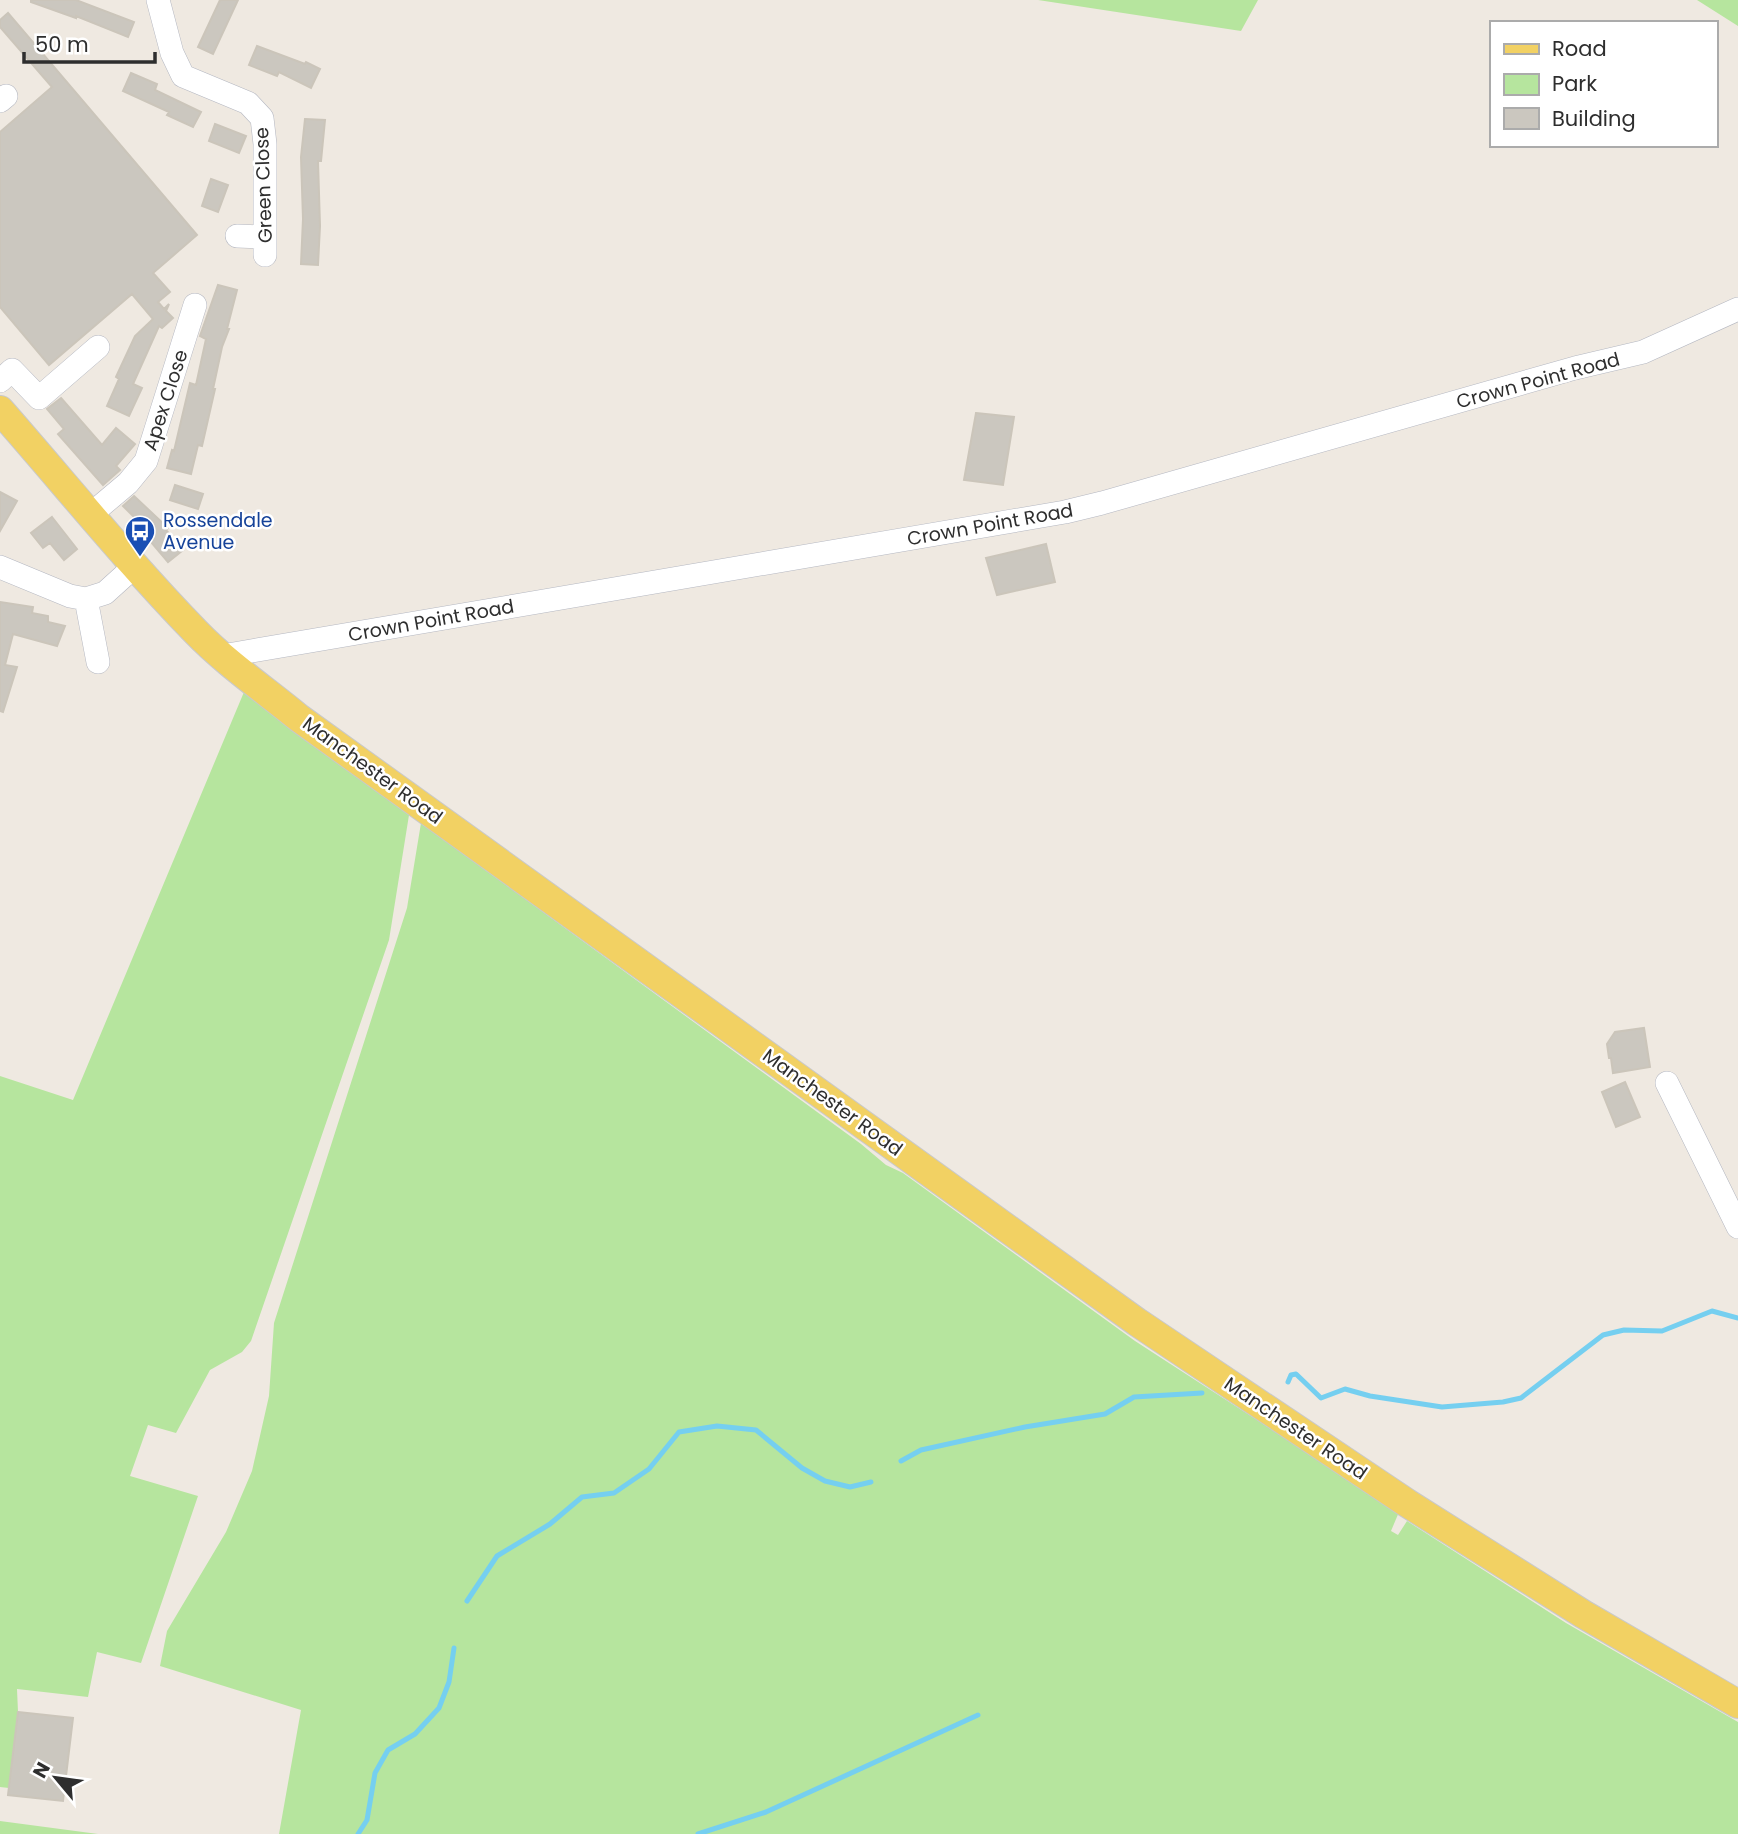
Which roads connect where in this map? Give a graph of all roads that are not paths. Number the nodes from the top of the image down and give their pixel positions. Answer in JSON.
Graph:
{"nodes":[{"id":1,"x":158,"y":0,"type":"edge"},
{"id":2,"x":237,"y":236,"type":"dead end"},
{"id":3,"x":195,"y":305,"type":"dead end"},
{"id":4,"x":1738,"y":309,"type":"edge"},
{"id":5,"x":98,"y":347,"type":"dead end"},
{"id":6,"x":0,"y":381,"type":"edge"},
{"id":7,"x":0,"y":410,"type":"edge"},
{"id":8,"x":90,"y":515,"type":"junction"},
{"id":9,"x":136,"y":565,"type":"junction"},
{"id":10,"x":0,"y":567,"type":"edge"},
{"id":11,"x":86,"y":599,"type":"junction"},
{"id":12,"x":222,"y":656,"type":"junction"},
{"id":13,"x":98,"y":662,"type":"dead end"},
{"id":14,"x":1667,"y":1083,"type":"dead end"},
{"id":15,"x":1738,"y":1227,"type":"edge"},
{"id":16,"x":1738,"y":1704,"type":"edge"}],
"edges":[{"from":1,"to":2,"type":"street","name":"Green Close"},
{"from":3,"to":8,"type":"street","name":"Apex Close"},
{"from":4,"to":12,"type":"street","name":"Crown Point Road"},
{"from":5,"to":6,"type":"street"},
{"from":7,"to":8,"type":"main road","name":"Manchester Road"},
{"from":8,"to":9,"type":"main road","name":"Manchester Road"},
{"from":9,"to":11,"type":"street"},
{"from":9,"to":12,"type":"main road","name":"Manchester Road"},
{"from":10,"to":11,"type":"street"},
{"from":11,"to":13,"type":"street"},
{"from":12,"to":16,"type":"main road","name":"Manchester Road"},
{"from":14,"to":15,"type":"street"}]}
